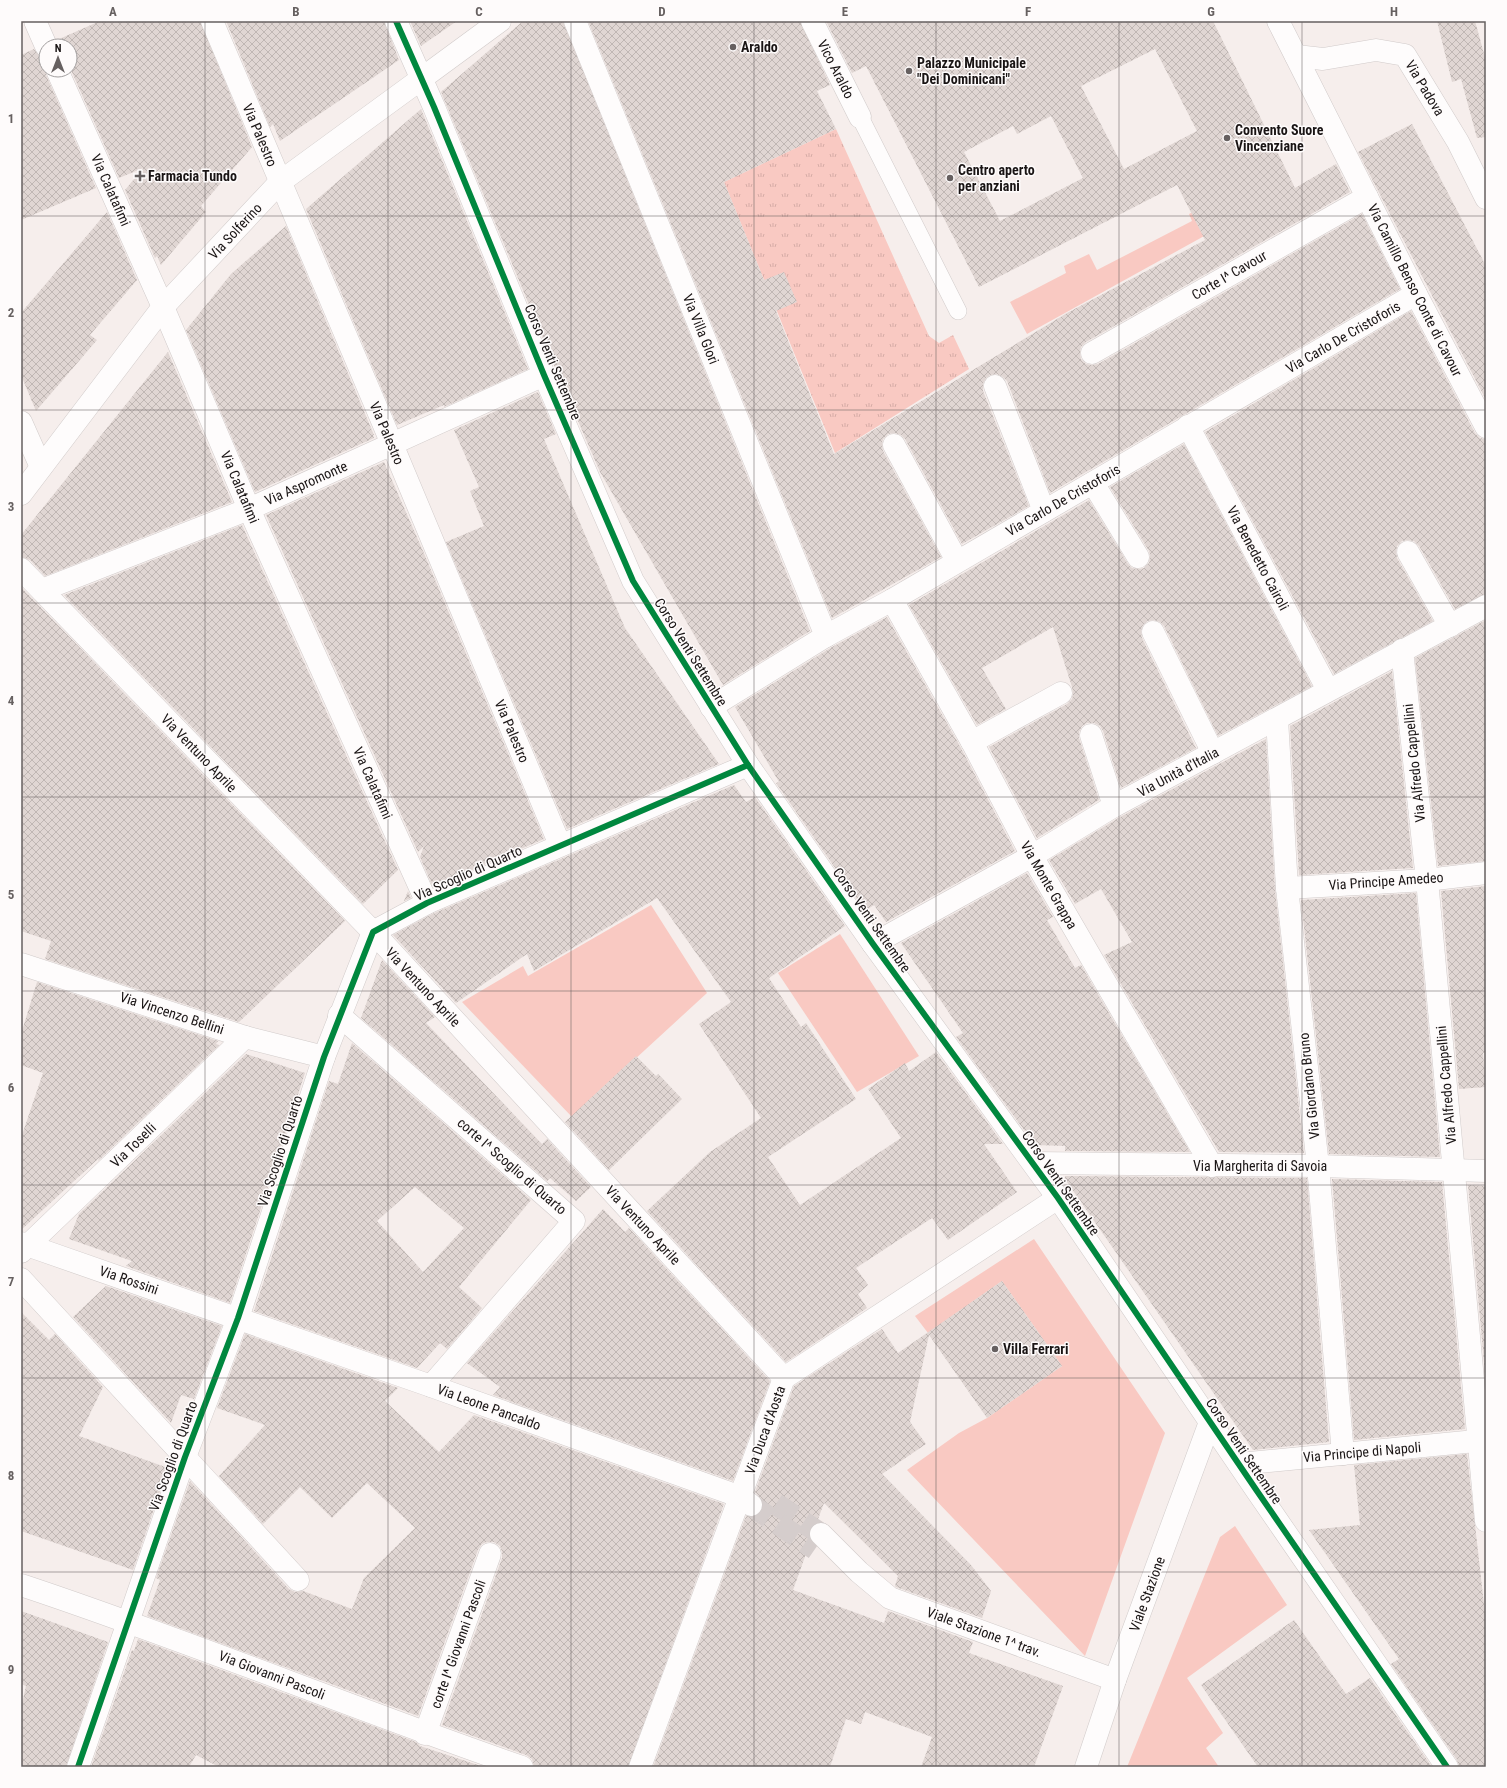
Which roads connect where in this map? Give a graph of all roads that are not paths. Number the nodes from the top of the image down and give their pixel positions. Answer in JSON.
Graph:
{"nodes":[{"id":1,"x":35,"y":21,"type":"edge"},
{"id":2,"x":212,"y":21,"type":"edge"},
{"id":3,"x":396,"y":21,"type":"edge"},
{"id":4,"x":500,"y":21,"type":"edge"},
{"id":5,"x":575,"y":21,"type":"edge"},
{"id":6,"x":812,"y":21,"type":"edge"},
{"id":7,"x":1278,"y":21,"type":"edge"},
{"id":8,"x":42,"y":38,"type":"edge"},
{"id":9,"x":1296,"y":56,"type":"junction"},
{"id":10,"x":61,"y":78,"type":"edge"},
{"id":11,"x":421,"y":79,"type":"junction"},
{"id":12,"x":860,"y":117,"type":"joint"},
{"id":13,"x":280,"y":182,"type":"junction"},
{"id":14,"x":1367,"y":197,"type":"junction"},
{"id":15,"x":1486,"y":198,"type":"edge"},
{"id":16,"x":1416,"y":294,"type":"junction"},
{"id":17,"x":163,"y":307,"type":"junction"},
{"id":18,"x":958,"y":311,"type":"dead end"},
{"id":19,"x":1092,"y":354,"type":"dead end"},
{"id":20,"x":544,"y":375,"type":"junction"},
{"id":21,"x":995,"y":386,"type":"dead end"},
{"id":22,"x":21,"y":422,"type":"edge"},
{"id":23,"x":1188,"y":426,"type":"junction"},
{"id":24,"x":1486,"y":427,"type":"edge"},
{"id":25,"x":392,"y":444,"type":"junction"},
{"id":26,"x":894,"y":445,"type":"dead end"},
{"id":27,"x":41,"y":467,"type":"junction"},
{"id":28,"x":1093,"y":483,"type":"junction"},
{"id":29,"x":21,"y":494,"type":"edge"},
{"id":30,"x":249,"y":509,"type":"junction"},
{"id":31,"x":1044,"y":511,"type":"junction"},
{"id":32,"x":1408,"y":552,"type":"dead end"},
{"id":33,"x":1138,"y":557,"type":"dead end"},
{"id":34,"x":957,"y":561,"type":"junction"},
{"id":35,"x":21,"y":569,"type":"edge"},
{"id":36,"x":42,"y":590,"type":"junction"},
{"id":37,"x":892,"y":600,"type":"junction"},
{"id":38,"x":1486,"y":606,"type":"edge"},
{"id":39,"x":1450,"y":626,"type":"junction"},
{"id":40,"x":1153,"y":632,"type":"dead end"},
{"id":41,"x":826,"y":636,"type":"junction"},
{"id":42,"x":1402,"y":650,"type":"junction"},
{"id":43,"x":1328,"y":690,"type":"junction"},
{"id":44,"x":1061,"y":693,"type":"dead end"},
{"id":45,"x":711,"y":707,"type":"junction"},
{"id":46,"x":1278,"y":719,"type":"junction"},
{"id":47,"x":1091,"y":735,"type":"dead end"},
{"id":48,"x":972,"y":742,"type":"junction"},
{"id":49,"x":1213,"y":754,"type":"junction"},
{"id":50,"x":748,"y":765,"type":"junction"},
{"id":51,"x":1114,"y":806,"type":"junction"},
{"id":52,"x":560,"y":845,"type":"junction"},
{"id":53,"x":1032,"y":856,"type":"junction"},
{"id":54,"x":1486,"y":873,"type":"edge"},
{"id":55,"x":1427,"y":880,"type":"junction"},
{"id":56,"x":1287,"y":888,"type":"junction"},
{"id":57,"x":427,"y":903,"type":"junction"},
{"id":58,"x":373,"y":932,"type":"junction"},
{"id":59,"x":873,"y":944,"type":"junction"},
{"id":60,"x":21,"y":964,"type":"edge"},
{"id":61,"x":339,"y":1014,"type":"junction"},
{"id":62,"x":246,"y":1038,"type":"junction"},
{"id":63,"x":324,"y":1057,"type":"junction"},
{"id":64,"x":1034,"y":1163,"type":"junction"},
{"id":65,"x":1212,"y":1166,"type":"junction"},
{"id":66,"x":1318,"y":1166,"type":"junction"},
{"id":67,"x":1454,"y":1170,"type":"junction"},
{"id":68,"x":1486,"y":1171,"type":"edge"},
{"id":69,"x":1058,"y":1198,"type":"junction"},
{"id":70,"x":23,"y":1247,"type":"edge"},
{"id":71,"x":21,"y":1279,"type":"edge"},
{"id":72,"x":238,"y":1318,"type":"junction"},
{"id":73,"x":784,"y":1378,"type":"junction"},
{"id":74,"x":431,"y":1386,"type":"junction"},
{"id":75,"x":1210,"y":1422,"type":"junction"},
{"id":76,"x":1483,"y":1441,"type":"edge"},
{"id":77,"x":1343,"y":1454,"type":"junction"},
{"id":78,"x":185,"y":1457,"type":"junction"},
{"id":79,"x":1239,"y":1464,"type":"junction"},
{"id":80,"x":748,"y":1494,"type":"junction"},
{"id":81,"x":1486,"y":1521,"type":"edge"},
{"id":82,"x":818,"y":1542,"type":"tunnel mouth"},
{"id":83,"x":490,"y":1554,"type":"dead end"},
{"id":84,"x":298,"y":1580,"type":"dead end"},
{"id":85,"x":21,"y":1585,"type":"edge"},
{"id":86,"x":128,"y":1621,"type":"junction"},
{"id":87,"x":1115,"y":1680,"type":"junction"},
{"id":88,"x":425,"y":1734,"type":"junction"},
{"id":89,"x":78,"y":1767,"type":"edge"},
{"id":90,"x":522,"y":1767,"type":"edge"},
{"id":91,"x":640,"y":1767,"type":"edge"},
{"id":92,"x":1086,"y":1767,"type":"edge"},
{"id":93,"x":1447,"y":1767,"type":"edge"}],
"edges":[{"from":1,"to":8,"type":"street"},
{"from":2,"to":13,"type":"street","name":"Via Palestro"},
{"from":3,"to":11,"type":"street","name":"Corso Venti Settembre"},
{"from":4,"to":11,"type":"street","name":"Via Solferino"},
{"from":5,"to":41,"type":"street","name":"Via Villa Glori"},
{"from":6,"to":12,"type":"street","name":"Vico Araldo"},
{"from":7,"to":9,"type":"street","name":"Via Camillo Benso Conte di Cavour"},
{"from":9,"to":14,"type":"street","name":"Via Camillo Benso Conte di Cavour"},
{"from":9,"to":15,"type":"street","name":"Via Padova"},
{"from":10,"to":17,"type":"street","name":"Via Calatafimi"},
{"from":11,"to":13,"type":"street","name":"Via Solferino"},
{"from":11,"to":20,"type":"street","name":"Corso Venti Settembre"},
{"from":12,"to":18,"type":"lane"},
{"from":13,"to":17,"type":"street","name":"Via Solferino"},
{"from":13,"to":25,"type":"street","name":"Via Palestro"},
{"from":14,"to":16,"type":"street","name":"Via Camillo Benso Conte di Cavour"},
{"from":14,"to":19,"type":"street","name":"Corte I^ Cavour"},
{"from":16,"to":23,"type":"street","name":"Via Carlo De Cristoforis"},
{"from":16,"to":24,"type":"street","name":"Via Camillo Benso Conte di Cavour"},
{"from":17,"to":27,"type":"street","name":"Via Solferino"},
{"from":17,"to":30,"type":"street","name":"Via Calatafimi"},
{"from":20,"to":25,"type":"street","name":"Via Aspromonte"},
{"from":20,"to":45,"type":"street","name":"Corso Venti Settembre"},
{"from":21,"to":31,"type":"street"},
{"from":22,"to":27,"type":"street"},
{"from":23,"to":28,"type":"street","name":"Via Carlo De Cristoforis"},
{"from":23,"to":43,"type":"street","name":"Via Benedetto Cairoli"},
{"from":25,"to":30,"type":"street","name":"Via Aspromonte"},
{"from":25,"to":52,"type":"street","name":"Via Palestro"},
{"from":26,"to":34,"type":"street"},
{"from":27,"to":29,"type":"street","name":"Via Solferino"},
{"from":28,"to":31,"type":"street","name":"Via Carlo De Cristoforis"},
{"from":28,"to":33,"type":"street"},
{"from":30,"to":36,"type":"street","name":"Via Aspromonte"},
{"from":30,"to":57,"type":"street","name":"Via Calatafimi"},
{"from":31,"to":34,"type":"street","name":"Via Carlo De Cristoforis"},
{"from":32,"to":39,"type":"street"},
{"from":34,"to":37,"type":"street","name":"Via Carlo De Cristoforis"},
{"from":35,"to":36,"type":"street","name":"Via Ventuno Aprile"},
{"from":36,"to":58,"type":"street","name":"Via Ventuno Aprile"},
{"from":37,"to":41,"type":"street","name":"Via Carlo De Cristoforis"},
{"from":37,"to":48,"type":"street","name":"Via Monte Grappa"},
{"from":38,"to":39,"type":"street","name":"Via Unità d'Italia"},
{"from":39,"to":42,"type":"street","name":"Via Unità d'Italia"},
{"from":40,"to":49,"type":"street"},
{"from":41,"to":45,"type":"street","name":"Via Carlo De Cristoforis"},
{"from":42,"to":43,"type":"street","name":"Via Unità d'Italia"},
{"from":42,"to":55,"type":"street","name":"Via Alfredo Cappellini"},
{"from":43,"to":46,"type":"street","name":"Via Unità d'Italia"},
{"from":44,"to":48,"type":"street"},
{"from":45,"to":50,"type":"street","name":"Corso Venti Settembre"},
{"from":46,"to":49,"type":"street","name":"Via Unità d'Italia"},
{"from":46,"to":56,"type":"street","name":"Via Giordano Bruno"},
{"from":47,"to":51,"type":"street"},
{"from":48,"to":53,"type":"street","name":"Via Monte Grappa"},
{"from":49,"to":51,"type":"street","name":"Via Unità d'Italia"},
{"from":50,"to":52,"type":"street","name":"Via Scoglio di Quarto"},
{"from":50,"to":59,"type":"street","name":"Corso Venti Settembre"},
{"from":51,"to":53,"type":"street","name":"Via Unità d'Italia"},
{"from":52,"to":57,"type":"street","name":"Via Scoglio di Quarto"},
{"from":53,"to":59,"type":"street","name":"Via Unità d'Italia"},
{"from":53,"to":65,"type":"street","name":"Via Monte Grappa"},
{"from":54,"to":55,"type":"street","name":"Via Principe Amedeo"},
{"from":55,"to":56,"type":"street","name":"Via Principe Amedeo"},
{"from":55,"to":67,"type":"street","name":"Via Alfredo Cappellini"},
{"from":56,"to":66,"type":"street","name":"Via Giordano Bruno"},
{"from":57,"to":58,"type":"street","name":"Via Scoglio di Quarto"},
{"from":58,"to":61,"type":"street","name":"Via Scoglio di Quarto"},
{"from":58,"to":73,"type":"street","name":"Via Ventuno Aprile"},
{"from":59,"to":64,"type":"street","name":"Corso Venti Settembre"},
{"from":60,"to":62,"type":"street","name":"Via Vincenzo Bellini"},
{"from":61,"to":63,"type":"street","name":"Via Scoglio di Quarto"},
{"from":61,"to":74,"type":"street","name":"corte I^ Scoglio di Quarto"},
{"from":62,"to":63,"type":"street","name":"Via Vincenzo Bellini"},
{"from":62,"to":70,"type":"street","name":"Via Toselli"},
{"from":63,"to":72,"type":"street","name":"Via Scoglio di Quarto"},
{"from":64,"to":65,"type":"street","name":"Via Margherita di Savoia"},
{"from":64,"to":69,"type":"street","name":"Corso Venti Settembre"},
{"from":65,"to":66,"type":"street","name":"Via Margherita di Savoia"},
{"from":66,"to":67,"type":"street","name":"Via Margherita di Savoia"},
{"from":66,"to":77,"type":"street","name":"Via Giordano Bruno"},
{"from":67,"to":68,"type":"street","name":"Via Margherita di Savoia"},
{"from":67,"to":76,"type":"street","name":"Via Alfredo Cappellini"},
{"from":69,"to":73,"type":"street","name":"Via Duca d'Aosta"},
{"from":69,"to":75,"type":"street","name":"Corso Venti Settembre"},
{"from":70,"to":72,"type":"street","name":"Via Rossini"},
{"from":71,"to":78,"type":"street"},
{"from":72,"to":74,"type":"street","name":"Via Leone Pancaldo"},
{"from":72,"to":78,"type":"street","name":"Via Scoglio di Quarto"},
{"from":73,"to":80,"type":"street","name":"Via Duca d'Aosta"},
{"from":74,"to":80,"type":"street","name":"Via Leone Pancaldo"},
{"from":75,"to":79,"type":"street","name":"Corso Venti Settembre"},
{"from":75,"to":87,"type":"street","name":"Viale Stazione"},
{"from":76,"to":77,"type":"street","name":"Via Principe di Napoli"},
{"from":76,"to":81,"type":"street","name":"Via Alfredo Cappellini"},
{"from":77,"to":79,"type":"street","name":"Via Principe di Napoli"},
{"from":78,"to":84,"type":"street"},
{"from":78,"to":86,"type":"street","name":"Via Scoglio di Quarto"},
{"from":79,"to":93,"type":"street","name":"Corso Venti Settembre"},
{"from":80,"to":91,"type":"street","name":"Via Duca d'Aosta"},
{"from":82,"to":87,"type":"street","name":"Viale Stazione 1^ trav."},
{"from":83,"to":88,"type":"street","name":"corte I^ Giovanni Pascoli"},
{"from":85,"to":86,"type":"street","name":"Via Giovanni Pascoli"},
{"from":86,"to":88,"type":"street","name":"Via Giovanni Pascoli"},
{"from":86,"to":89,"type":"street","name":"Via Scoglio di Quarto"},
{"from":87,"to":92,"type":"street","name":"Viale Stazione"},
{"from":88,"to":90,"type":"street","name":"Via Giovanni Pascoli"}]}
